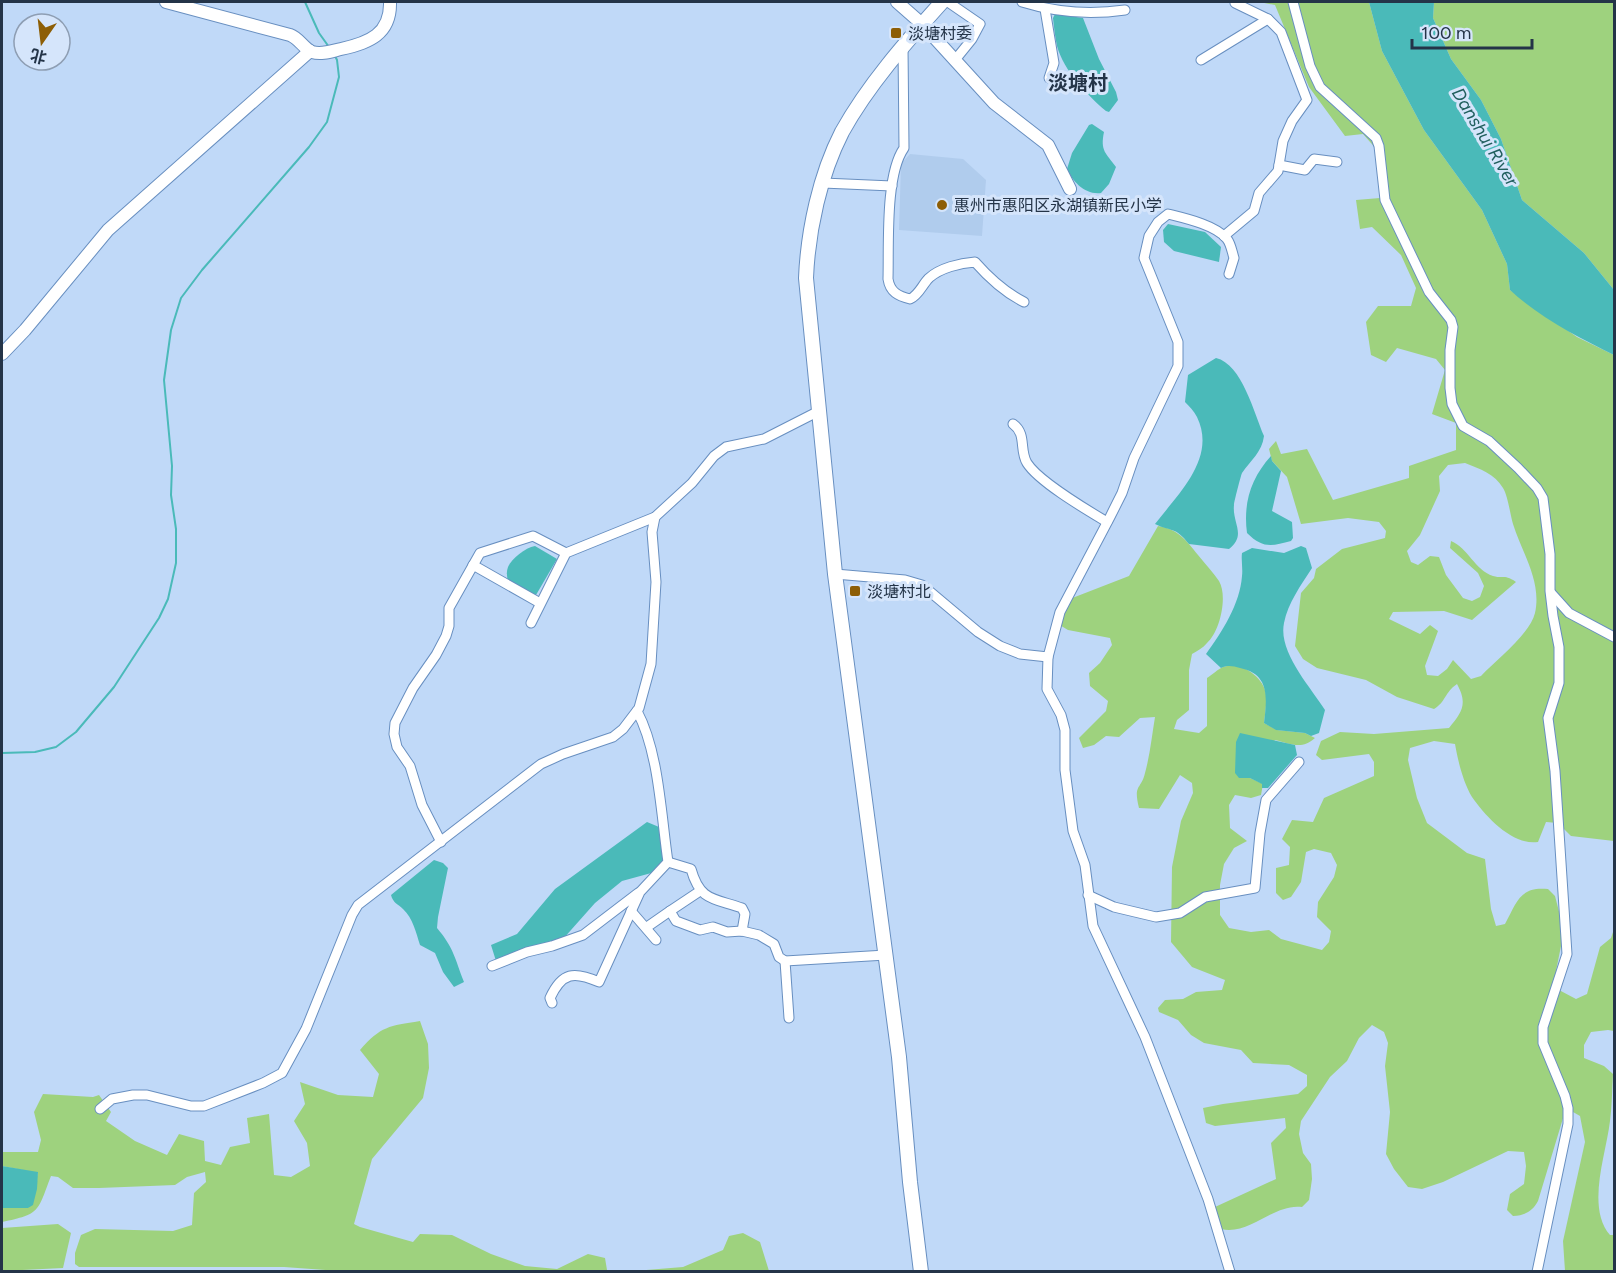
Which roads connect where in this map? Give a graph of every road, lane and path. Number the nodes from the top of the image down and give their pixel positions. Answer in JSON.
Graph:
{"nodes":[{"id":1,"x":166,"y":2,"type":"edge"},
{"id":2,"x":390,"y":2,"type":"edge"},
{"id":3,"x":897,"y":2,"type":"edge"},
{"id":4,"x":942,"y":2,"type":"edge"},
{"id":5,"x":948,"y":2,"type":"edge"},
{"id":6,"x":1022,"y":2,"type":"edge"},
{"id":7,"x":1293,"y":2,"type":"edge"},
{"id":8,"x":1235,"y":3,"type":"dead end"},
{"id":9,"x":1045,"y":9,"type":"junction"},
{"id":10,"x":1125,"y":10,"type":"dead end"},
{"id":11,"x":1268,"y":19,"type":"junction"},
{"id":12,"x":922,"y":24,"type":"junction"},
{"id":13,"x":903,"y":47,"type":"junction"},
{"id":14,"x":310,"y":51,"type":"junction"},
{"id":15,"x":955,"y":60,"type":"junction"},
{"id":16,"x":1201,"y":60,"type":"dead end"},
{"id":17,"x":1049,"y":78,"type":"dead end"},
{"id":18,"x":1337,"y":162,"type":"dead end"},
{"id":19,"x":1279,"y":165,"type":"junction"},
{"id":20,"x":823,"y":183,"type":"junction"},
{"id":21,"x":892,"y":186,"type":"junction"},
{"id":22,"x":1070,"y":189,"type":"dead end"},
{"id":23,"x":1224,"y":236,"type":"junction"},
{"id":24,"x":1229,"y":274,"type":"dead end"},
{"id":25,"x":1024,"y":302,"type":"dead end"},
{"id":26,"x":2,"y":354,"type":"edge"},
{"id":27,"x":819,"y":411,"type":"junction"},
{"id":28,"x":1013,"y":424,"type":"dead end"},
{"id":29,"x":655,"y":517,"type":"junction"},
{"id":30,"x":1107,"y":522,"type":"junction"},
{"id":31,"x":566,"y":553,"type":"junction"},
{"id":32,"x":473,"y":565,"type":"junction"},
{"id":33,"x":835,"y":574,"type":"junction"},
{"id":34,"x":1550,"y":591,"type":"junction"},
{"id":35,"x":540,"y":603,"type":"junction"},
{"id":36,"x":531,"y":623,"type":"dead end"},
{"id":37,"x":1614,"y":638,"type":"edge"},
{"id":38,"x":1048,"y":657,"type":"junction"},
{"id":39,"x":637,"y":711,"type":"junction"},
{"id":40,"x":1299,"y":762,"type":"dead end"},
{"id":41,"x":441,"y":842,"type":"junction"},
{"id":42,"x":668,"y":862,"type":"junction"},
{"id":43,"x":700,"y":891,"type":"junction"},
{"id":44,"x":640,"y":892,"type":"junction"},
{"id":45,"x":1088,"y":895,"type":"junction"},
{"id":46,"x":631,"y":911,"type":"junction"},
{"id":47,"x":670,"y":911,"type":"junction"},
{"id":48,"x":647,"y":927,"type":"junction"},
{"id":49,"x":742,"y":931,"type":"junction"},
{"id":50,"x":656,"y":940,"type":"dead end"},
{"id":51,"x":886,"y":955,"type":"junction"},
{"id":52,"x":785,"y":961,"type":"junction"},
{"id":53,"x":492,"y":966,"type":"dead end"},
{"id":54,"x":552,"y":1003,"type":"dead end"},
{"id":55,"x":789,"y":1018,"type":"dead end"},
{"id":56,"x":100,"y":1110,"type":"dead end"},
{"id":57,"x":921,"y":1272,"type":"edge"},
{"id":58,"x":1230,"y":1272,"type":"edge"},
{"id":59,"x":1537,"y":1272,"type":"edge"}],
"edges":[{"from":1,"to":14,"type":"street"},
{"from":2,"to":14,"type":"street"},
{"from":3,"to":12,"type":"street"},
{"from":4,"to":12,"type":"main road"},
{"from":5,"to":15,"type":"street"},
{"from":6,"to":9,"type":"street"},
{"from":7,"to":34,"type":"street"},
{"from":8,"to":11,"type":"street"},
{"from":9,"to":10,"type":"street"},
{"from":9,"to":17,"type":"street"},
{"from":11,"to":16,"type":"street"},
{"from":11,"to":19,"type":"street"},
{"from":12,"to":13,"type":"main road"},
{"from":12,"to":15,"type":"street"},
{"from":13,"to":20,"type":"main road"},
{"from":13,"to":21,"type":"street"},
{"from":14,"to":26,"type":"street"},
{"from":15,"to":22,"type":"street"},
{"from":18,"to":19,"type":"street"},
{"from":19,"to":23,"type":"street"},
{"from":20,"to":21,"type":"street"},
{"from":20,"to":27,"type":"main road"},
{"from":21,"to":25,"type":"street"},
{"from":23,"to":24,"type":"street"},
{"from":23,"to":30,"type":"street"},
{"from":27,"to":29,"type":"street"},
{"from":27,"to":33,"type":"main road"},
{"from":28,"to":30,"type":"street"},
{"from":29,"to":31,"type":"street"},
{"from":29,"to":39,"type":"street"},
{"from":30,"to":38,"type":"street"},
{"from":31,"to":32,"type":"street"},
{"from":31,"to":35,"type":"street"},
{"from":32,"to":35,"type":"street"},
{"from":32,"to":41,"type":"street"},
{"from":33,"to":38,"type":"street"},
{"from":33,"to":51,"type":"main road"},
{"from":34,"to":37,"type":"street"},
{"from":34,"to":59,"type":"street"},
{"from":35,"to":36,"type":"street"},
{"from":38,"to":45,"type":"street"},
{"from":39,"to":41,"type":"street"},
{"from":39,"to":42,"type":"street"},
{"from":40,"to":45,"type":"street"},
{"from":41,"to":56,"type":"street"},
{"from":42,"to":43,"type":"street"},
{"from":42,"to":44,"type":"street"},
{"from":43,"to":47,"type":"street"},
{"from":43,"to":49,"type":"street"},
{"from":44,"to":46,"type":"street"},
{"from":44,"to":53,"type":"street"},
{"from":45,"to":58,"type":"street"},
{"from":46,"to":48,"type":"street"},
{"from":46,"to":54,"type":"street"},
{"from":47,"to":48,"type":"street"},
{"from":47,"to":49,"type":"street"},
{"from":48,"to":50,"type":"street"},
{"from":49,"to":52,"type":"street"},
{"from":51,"to":52,"type":"street"},
{"from":51,"to":57,"type":"main road"},
{"from":52,"to":55,"type":"street"}]}
